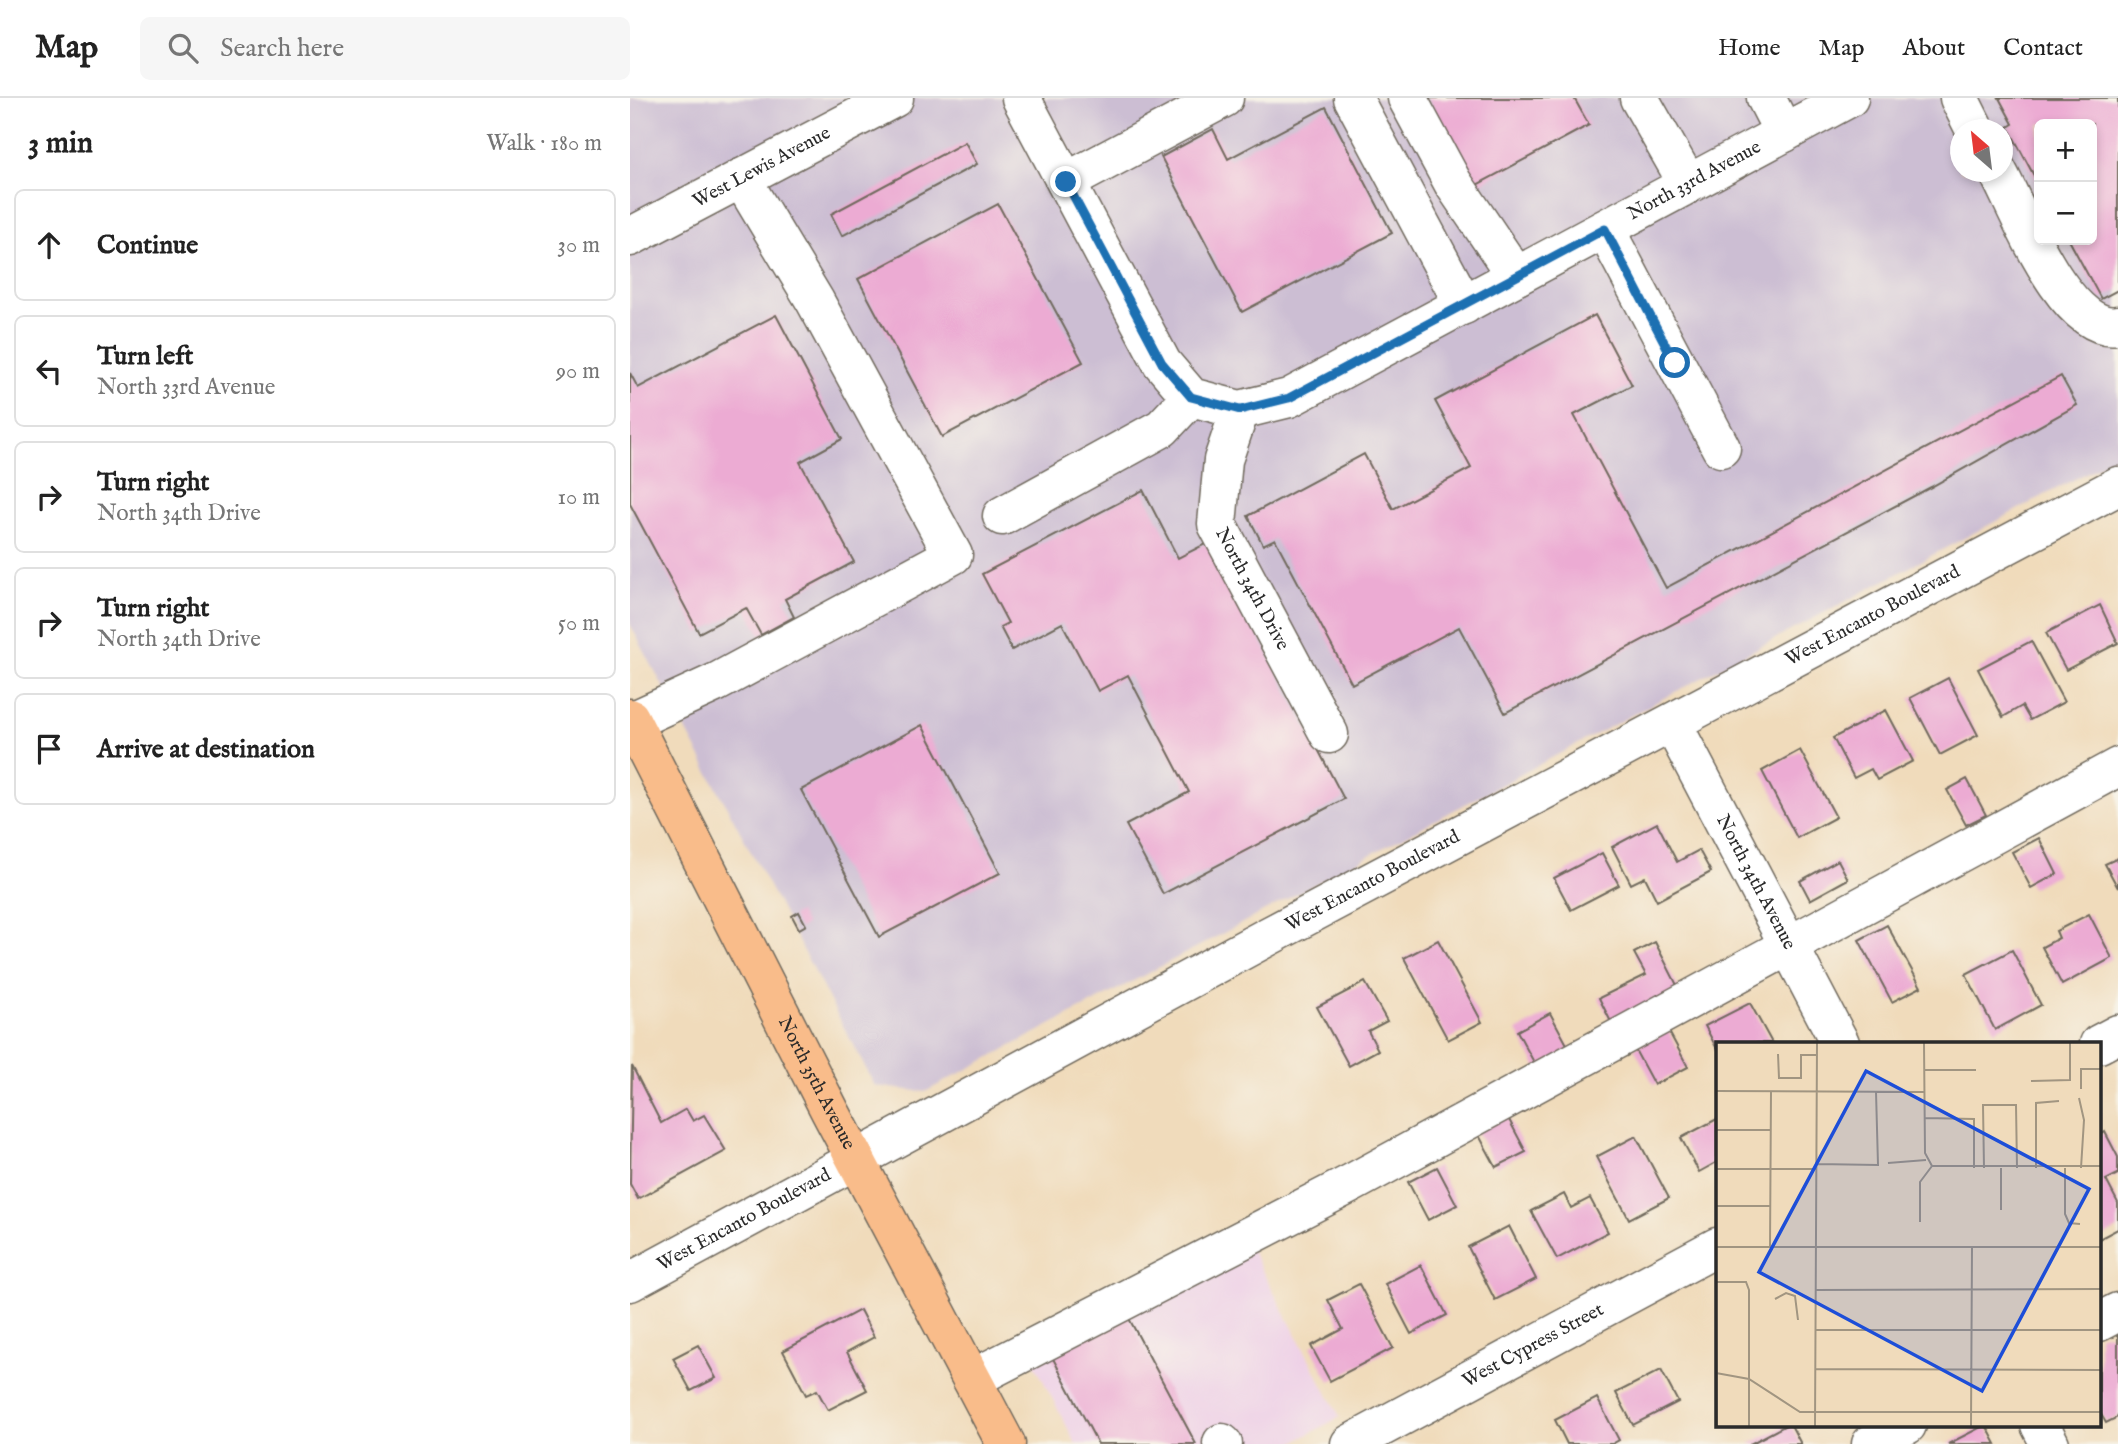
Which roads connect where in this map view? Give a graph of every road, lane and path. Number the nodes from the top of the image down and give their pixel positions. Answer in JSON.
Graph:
{"nodes":[{"id":1,"x":894,"y":98,"type":"edge"},
{"id":2,"x":1021,"y":98,"type":"edge"},
{"id":3,"x":1224,"y":98,"type":"edge"},
{"id":4,"x":1353,"y":98,"type":"edge"},
{"id":5,"x":1408,"y":98,"type":"edge"},
{"id":6,"x":1639,"y":98,"type":"edge"},
{"id":7,"x":1766,"y":98,"type":"edge"},
{"id":8,"x":1849,"y":98,"type":"edge"},
{"id":9,"x":1959,"y":98,"type":"edge"},
{"id":10,"x":1970,"y":119,"type":"edge"},
{"id":11,"x":1784,"y":133,"type":"junction"},
{"id":12,"x":741,"y":178,"type":"junction"},
{"id":13,"x":1066,"y":182,"type":"junction"},
{"id":14,"x":2003,"y":182,"type":"edge"},
{"id":15,"x":1688,"y":184,"type":"junction"},
{"id":16,"x":1605,"y":229,"type":"junction"},
{"id":17,"x":630,"y":237,"type":"edge"},
{"id":18,"x":1516,"y":276,"type":"junction"},
{"id":19,"x":1464,"y":305,"type":"junction"},
{"id":20,"x":2118,"y":325,"type":"edge"},
{"id":21,"x":1191,"y":397,"type":"junction"},
{"id":22,"x":1240,"y":410,"type":"junction"},
{"id":23,"x":1721,"y":449,"type":"dead end"},
{"id":24,"x":2118,"y":486,"type":"edge"},
{"id":25,"x":1002,"y":516,"type":"dead end"},
{"id":26,"x":1672,"y":723,"type":"junction"},
{"id":27,"x":634,"y":734,"type":"edge"},
{"id":28,"x":1329,"y":734,"type":"dead end"},
{"id":29,"x":2118,"y":767,"type":"edge"},
{"id":30,"x":1788,"y":944,"type":"junction"},
{"id":31,"x":2118,"y":1034,"type":"edge"},
{"id":32,"x":1839,"y":1042,"type":"edge"},
{"id":33,"x":2100,"y":1043,"type":"edge"},
{"id":34,"x":856,"y":1159,"type":"junction"},
{"id":35,"x":1716,"y":1248,"type":"edge"},
{"id":36,"x":630,"y":1282,"type":"edge"},
{"id":37,"x":2118,"y":1312,"type":"edge"},
{"id":38,"x":2100,"y":1321,"type":"edge"},
{"id":39,"x":972,"y":1379,"type":"junction"},
{"id":40,"x":1905,"y":1426,"type":"edge"},
{"id":41,"x":2041,"y":1426,"type":"edge"},
{"id":42,"x":1006,"y":1444,"type":"edge"},
{"id":43,"x":1350,"y":1444,"type":"edge"},
{"id":44,"x":1871,"y":1444,"type":"edge"},
{"id":45,"x":2050,"y":1444,"type":"edge"}],
"edges":[{"from":1,"to":12,"type":"street","name":"West Lewis Avenue"},
{"from":2,"to":13,"type":"street"},
{"from":3,"to":13,"type":"street"},
{"from":4,"to":19,"type":"street"},
{"from":5,"to":18,"type":"street"},
{"from":6,"to":15,"type":"street"},
{"from":7,"to":11,"type":"street"},
{"from":8,"to":11,"type":"street","name":"North 33rd Avenue"},
{"from":9,"to":10,"type":"street"},
{"from":11,"to":15,"type":"street","name":"North 33rd Avenue"},
{"from":12,"to":17,"type":"street","name":"West Lewis Avenue"},
{"from":12,"to":27,"type":"street"},
{"from":13,"to":21,"type":"street"},
{"from":14,"to":20,"type":"street"},
{"from":15,"to":16,"type":"street","name":"North 33rd Avenue"},
{"from":16,"to":18,"type":"street","name":"North 33rd Avenue"},
{"from":16,"to":23,"type":"street"},
{"from":18,"to":19,"type":"street","name":"North 33rd Avenue"},
{"from":19,"to":22,"type":"street","name":"North 33rd Avenue"},
{"from":21,"to":22,"type":"street"},
{"from":21,"to":25,"type":"street"},
{"from":22,"to":28,"type":"street","name":"North 34th Drive"},
{"from":24,"to":26,"type":"street","name":"West Encanto Boulevard"},
{"from":26,"to":30,"type":"street","name":"North 34th Avenue"},
{"from":26,"to":34,"type":"street","name":"West Encanto Boulevard"},
{"from":27,"to":34,"type":"main road","name":"North 35th Avenue"},
{"from":29,"to":30,"type":"street"},
{"from":30,"to":32,"type":"street","name":"North 34th Avenue"},
{"from":30,"to":39,"type":"street"},
{"from":31,"to":33,"type":"street"},
{"from":34,"to":36,"type":"street","name":"West Encanto Boulevard"},
{"from":34,"to":39,"type":"main road","name":"North 35th Avenue"},
{"from":35,"to":43,"type":"street","name":"West Cypress Street"},
{"from":37,"to":38,"type":"street"},
{"from":39,"to":42,"type":"main road","name":"North 35th Avenue"},
{"from":40,"to":44,"type":"street"},
{"from":41,"to":45,"type":"street"}]}
